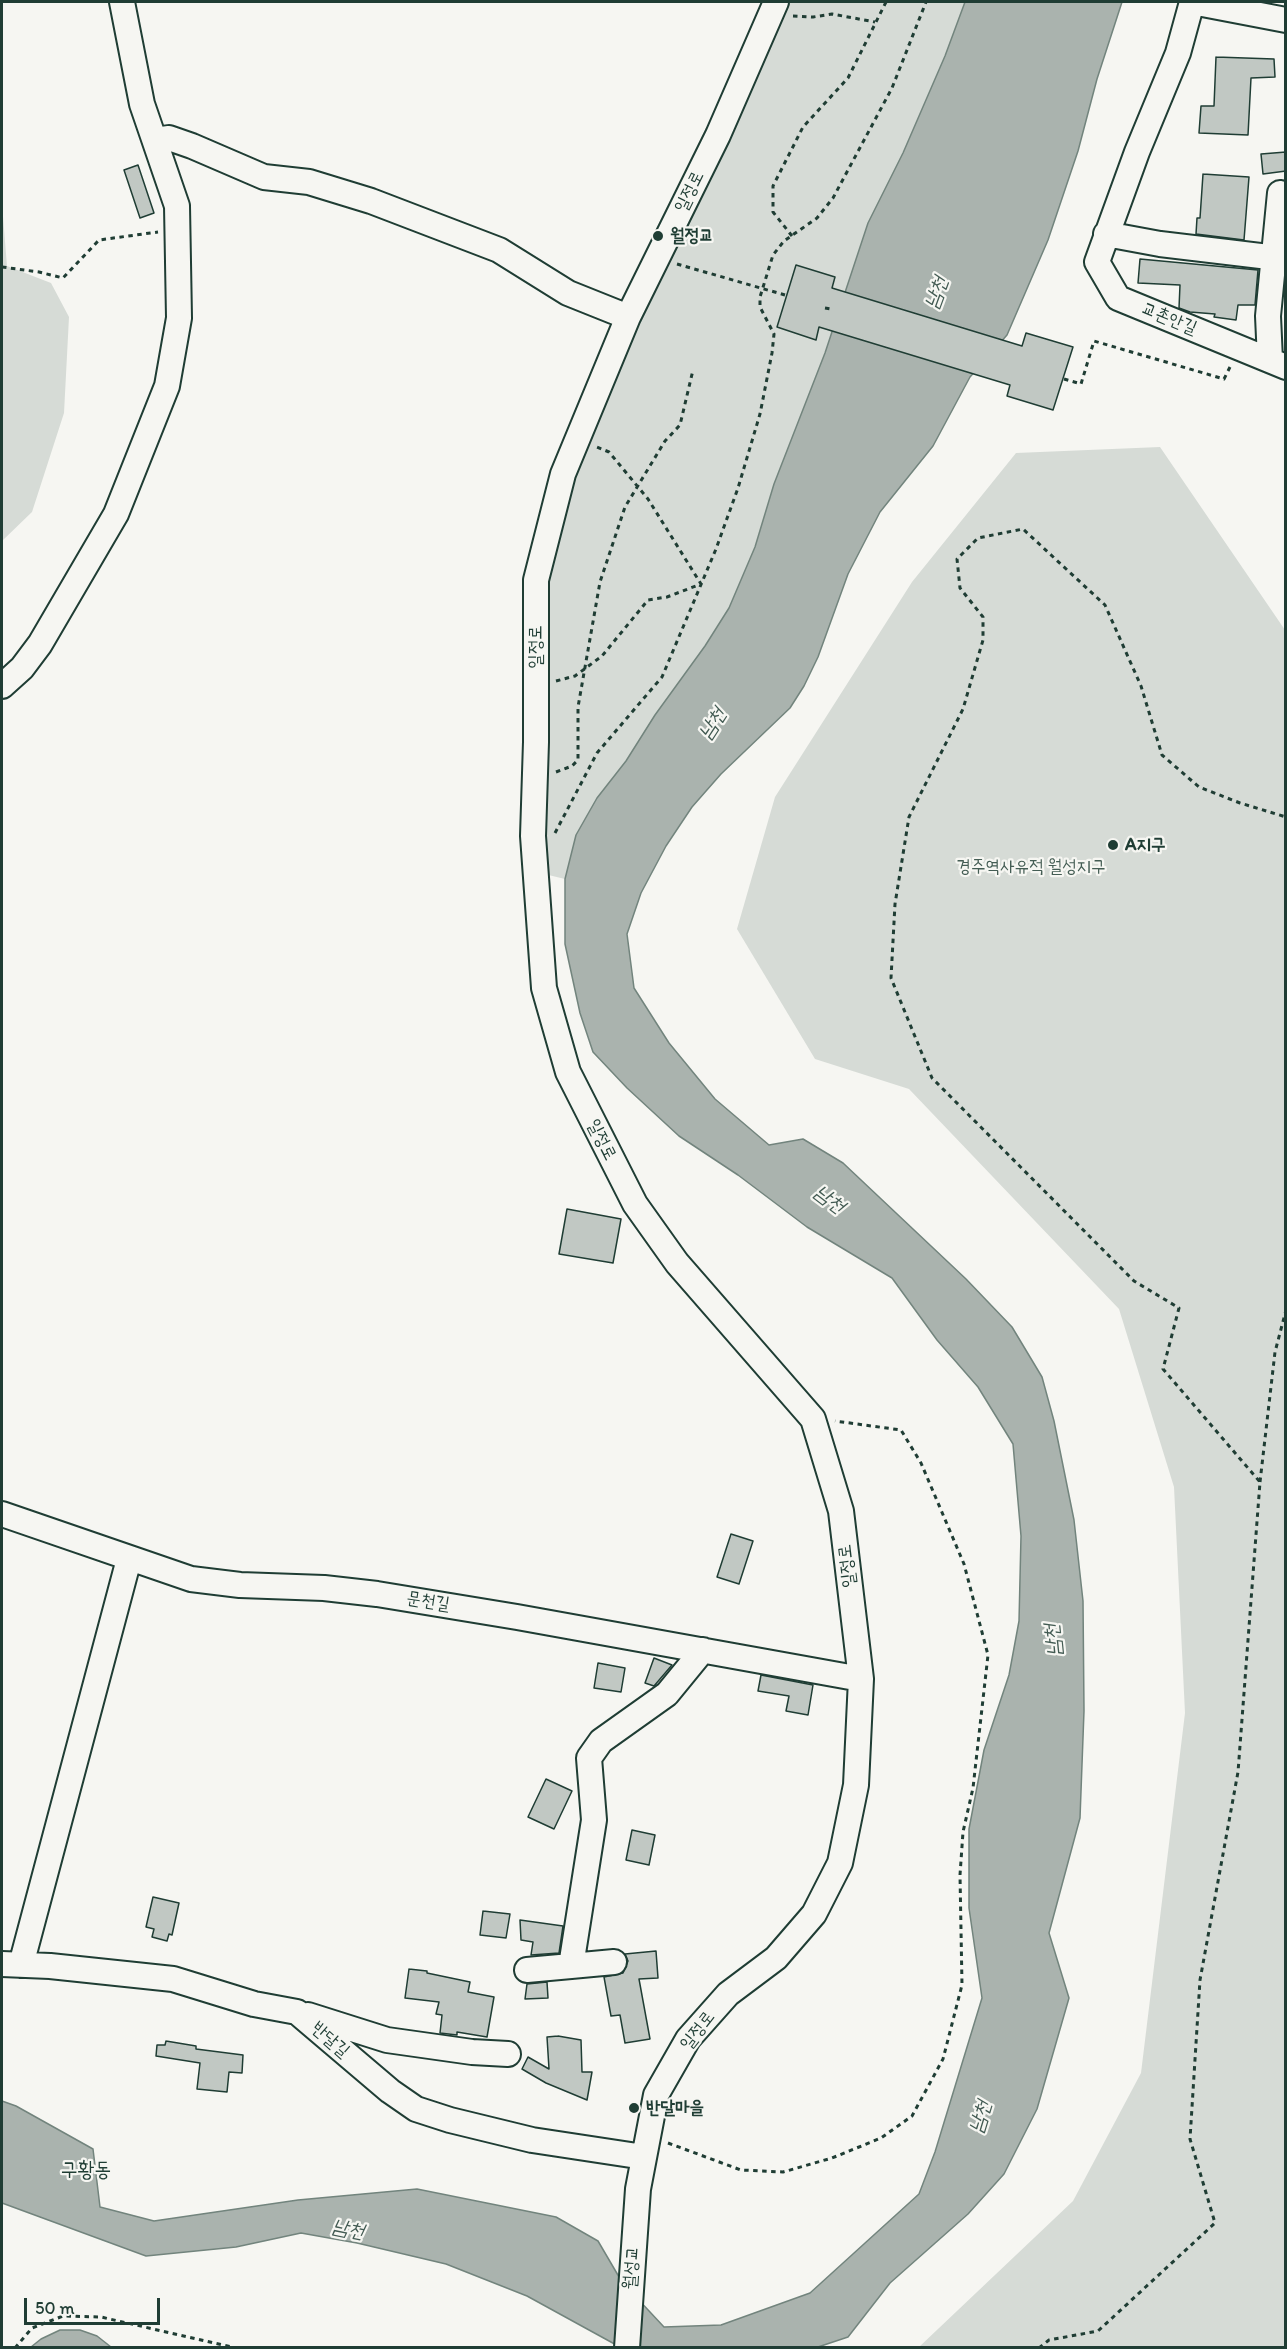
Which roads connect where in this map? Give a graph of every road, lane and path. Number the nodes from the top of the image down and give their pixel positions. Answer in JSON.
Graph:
{"nodes":[{"id":1,"x":122,"y":2,"type":"edge"},
{"id":2,"x":886,"y":2,"type":"edge"},
{"id":3,"x":926,"y":2,"type":"edge"},
{"id":4,"x":1192,"y":2,"type":"edge"},
{"id":5,"x":784,"y":9,"type":"edge"},
{"id":6,"x":1286,"y":20,"type":"edge"},
{"id":7,"x":876,"y":22,"type":"junction"},
{"id":8,"x":154,"y":140,"type":"junction"},
{"id":9,"x":1280,"y":193,"type":"dead end"},
{"id":10,"x":158,"y":232,"type":"dead end"},
{"id":11,"x":1106,"y":234,"type":"junction"},
{"id":12,"x":792,"y":236,"type":"junction"},
{"id":13,"x":657,"y":258,"type":"junction"},
{"id":14,"x":1280,"y":259,"type":"edge"},
{"id":15,"x":2,"y":267,"type":"edge"},
{"id":16,"x":762,"y":289,"type":"junction"},
{"id":17,"x":784,"y":295,"type":"dead end"},
{"id":18,"x":628,"y":317,"type":"junction"},
{"id":19,"x":1239,"y":347,"type":"junction"},
{"id":20,"x":1278,"y":364,"type":"edge"},
{"id":21,"x":693,"y":370,"type":"dead end"},
{"id":22,"x":1064,"y":379,"type":"dead end"},
{"id":23,"x":590,"y":443,"type":"dead end"},
{"id":24,"x":637,"y":486,"type":"junction"},
{"id":25,"x":701,"y":584,"type":"junction"},
{"id":26,"x":585,"y":669,"type":"junction"},
{"id":27,"x":550,"y":683,"type":"dead end"},
{"id":28,"x":2,"y":686,"type":"edge"},
{"id":29,"x":554,"y":772,"type":"dead end"},
{"id":30,"x":1286,"y":817,"type":"edge"},
{"id":31,"x":555,"y":819,"type":"dead end"},
{"id":32,"x":556,"y":830,"type":"junction"},
{"id":33,"x":551,"y":841,"type":"dead end"},
{"id":34,"x":1286,"y":1310,"type":"edge"},
{"id":35,"x":813,"y":1419,"type":"junction"},
{"id":36,"x":1260,"y":1482,"type":"junction"},
{"id":37,"x":2,"y":1514,"type":"edge"},
{"id":38,"x":129,"y":1559,"type":"junction"},
{"id":39,"x":703,"y":1650,"type":"junction"},
{"id":40,"x":861,"y":1679,"type":"junction"},
{"id":41,"x":614,"y":1962,"type":"dead end"},
{"id":42,"x":11,"y":1964,"type":"edge"},
{"id":43,"x":572,"y":1966,"type":"junction"},
{"id":44,"x":527,"y":1970,"type":"dead end"},
{"id":45,"x":297,"y":2012,"type":"junction"},
{"id":46,"x":508,"y":2054,"type":"dead end"},
{"id":47,"x":646,"y":2146,"type":"junction"},
{"id":48,"x":638,"y":2189,"type":"joint"},
{"id":49,"x":15,"y":2348,"type":"edge"},
{"id":50,"x":236,"y":2348,"type":"edge"},
{"id":51,"x":627,"y":2348,"type":"edge"},
{"id":52,"x":1039,"y":2348,"type":"edge"}],
"edges":[{"from":1,"to":8,"type":"street"},
{"from":2,"to":7,"type":"path"},
{"from":3,"to":12,"type":"path"},
{"from":4,"to":6,"type":"street","name":"교촌안길"},
{"from":4,"to":11,"type":"street","name":"교촌안길"},
{"from":5,"to":7,"type":"path"},
{"from":5,"to":13,"type":"street","name":"일정로"},
{"from":7,"to":12,"type":"path"},
{"from":8,"to":18,"type":"street"},
{"from":8,"to":28,"type":"street"},
{"from":9,"to":14,"type":"street"},
{"from":10,"to":15,"type":"path"},
{"from":11,"to":14,"type":"street"},
{"from":11,"to":19,"type":"street","name":"교촌안길"},
{"from":12,"to":16,"type":"path"},
{"from":13,"to":16,"type":"path"},
{"from":13,"to":18,"type":"street","name":"일정로"},
{"from":14,"to":20,"type":"street"},
{"from":16,"to":17,"type":"path"},
{"from":16,"to":25,"type":"path"},
{"from":18,"to":35,"type":"street","name":"일정로"},
{"from":19,"to":20,"type":"street","name":"교촌안길"},
{"from":19,"to":22,"type":"path"},
{"from":21,"to":24,"type":"path"},
{"from":23,"to":24,"type":"path"},
{"from":24,"to":25,"type":"path"},
{"from":24,"to":26,"type":"path"},
{"from":25,"to":26,"type":"path"},
{"from":25,"to":32,"type":"path"},
{"from":26,"to":27,"type":"path"},
{"from":26,"to":29,"type":"path"},
{"from":30,"to":36,"type":"path"},
{"from":31,"to":32,"type":"path"},
{"from":32,"to":33,"type":"path"},
{"from":34,"to":36,"type":"path"},
{"from":35,"to":40,"type":"street","name":"일정로"},
{"from":35,"to":47,"type":"path"},
{"from":36,"to":52,"type":"path"},
{"from":37,"to":38,"type":"street","name":"문천길"},
{"from":38,"to":39,"type":"street","name":"문천길"},
{"from":38,"to":42,"type":"street"},
{"from":39,"to":40,"type":"street","name":"문천길"},
{"from":39,"to":43,"type":"street"},
{"from":40,"to":47,"type":"street","name":"일정로"},
{"from":41,"to":43,"type":"street"},
{"from":42,"to":45,"type":"street","name":"반달길"},
{"from":43,"to":44,"type":"street"},
{"from":45,"to":46,"type":"street"},
{"from":45,"to":47,"type":"street","name":"반달길"},
{"from":47,"to":48,"type":"street","name":"일정로"},
{"from":48,"to":51,"type":"street","name":"월성교"},
{"from":49,"to":50,"type":"path"}]}
